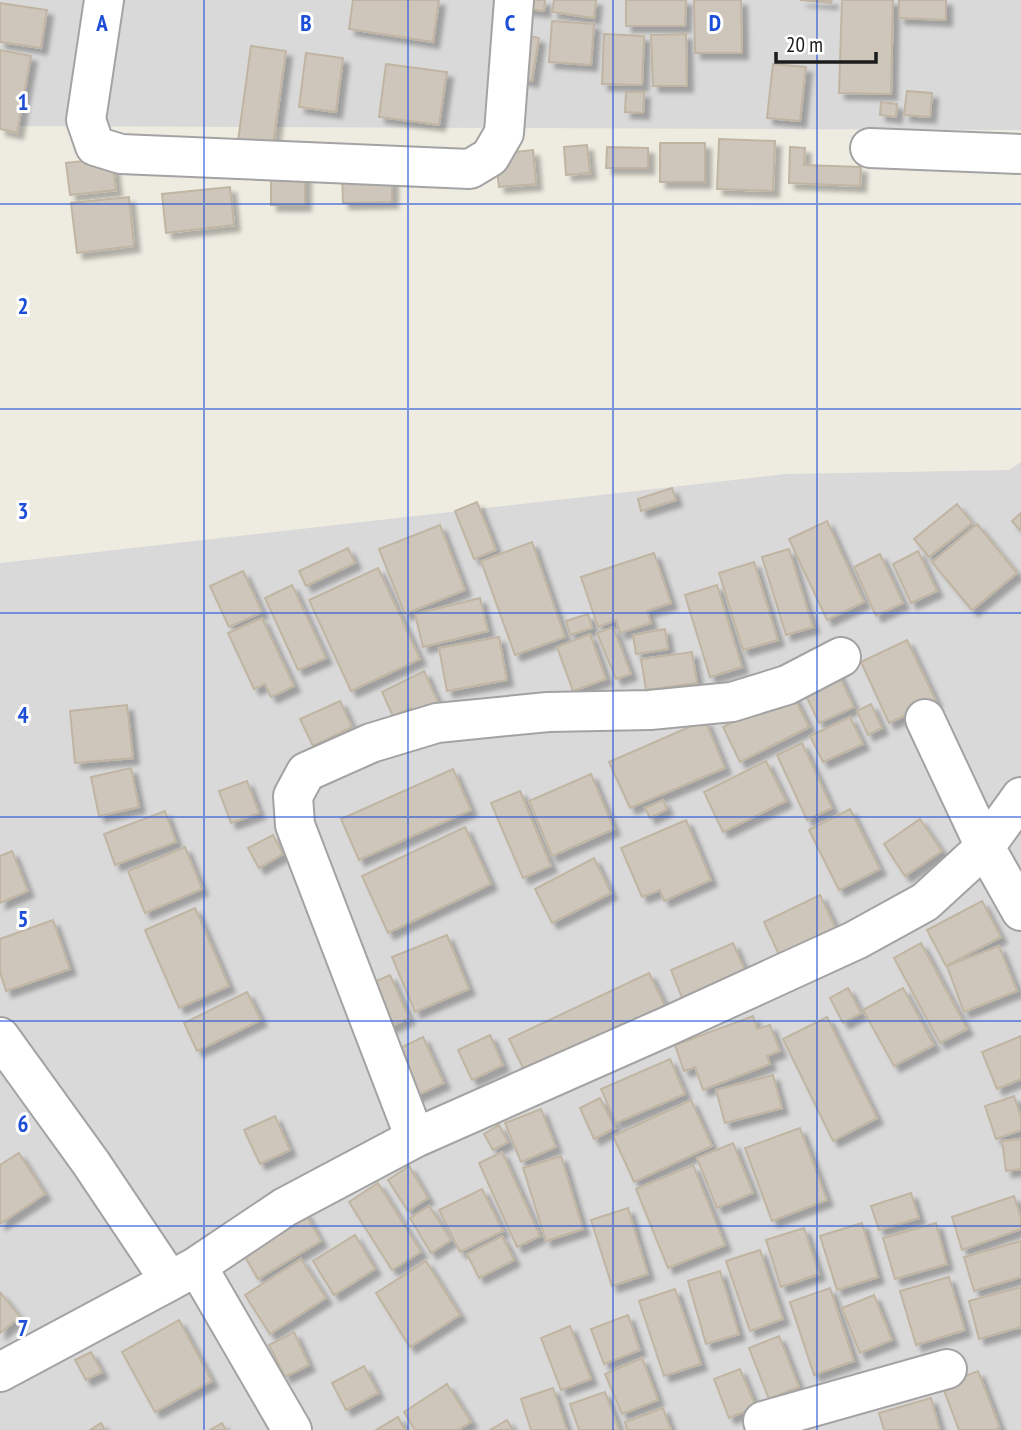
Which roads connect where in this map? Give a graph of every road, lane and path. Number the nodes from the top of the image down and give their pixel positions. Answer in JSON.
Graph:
{"nodes":[{"id":1,"x":104,"y":0,"type":"edge"},
{"id":2,"x":514,"y":0,"type":"edge"},
{"id":3,"x":870,"y":148,"type":"dead end"},
{"id":4,"x":1021,"y":154,"type":"edge"},
{"id":5,"x":841,"y":657,"type":"dead end"},
{"id":6,"x":925,"y":719,"type":"dead end"},
{"id":7,"x":1021,"y":797,"type":"edge"},
{"id":8,"x":985,"y":847,"type":"junction"},
{"id":9,"x":1021,"y":911,"type":"edge"},
{"id":10,"x":0,"y":1037,"type":"edge"},
{"id":11,"x":415,"y":1138,"type":"junction"},
{"id":12,"x":184,"y":1274,"type":"junction"},
{"id":13,"x":947,"y":1368,"type":"dead end"},
{"id":14,"x":0,"y":1371,"type":"edge"},
{"id":15,"x":756,"y":1427,"type":"edge"},
{"id":16,"x":292,"y":1430,"type":"edge"}],
"edges":[{"from":1,"to":2,"type":"street"},
{"from":3,"to":4,"type":"street"},
{"from":5,"to":11,"type":"street"},
{"from":6,"to":8,"type":"street"},
{"from":7,"to":8,"type":"street"},
{"from":8,"to":9,"type":"street"},
{"from":8,"to":11,"type":"street"},
{"from":10,"to":12,"type":"street"},
{"from":11,"to":12,"type":"street"},
{"from":12,"to":14,"type":"street"},
{"from":12,"to":16,"type":"street"},
{"from":13,"to":15,"type":"street"}]}
